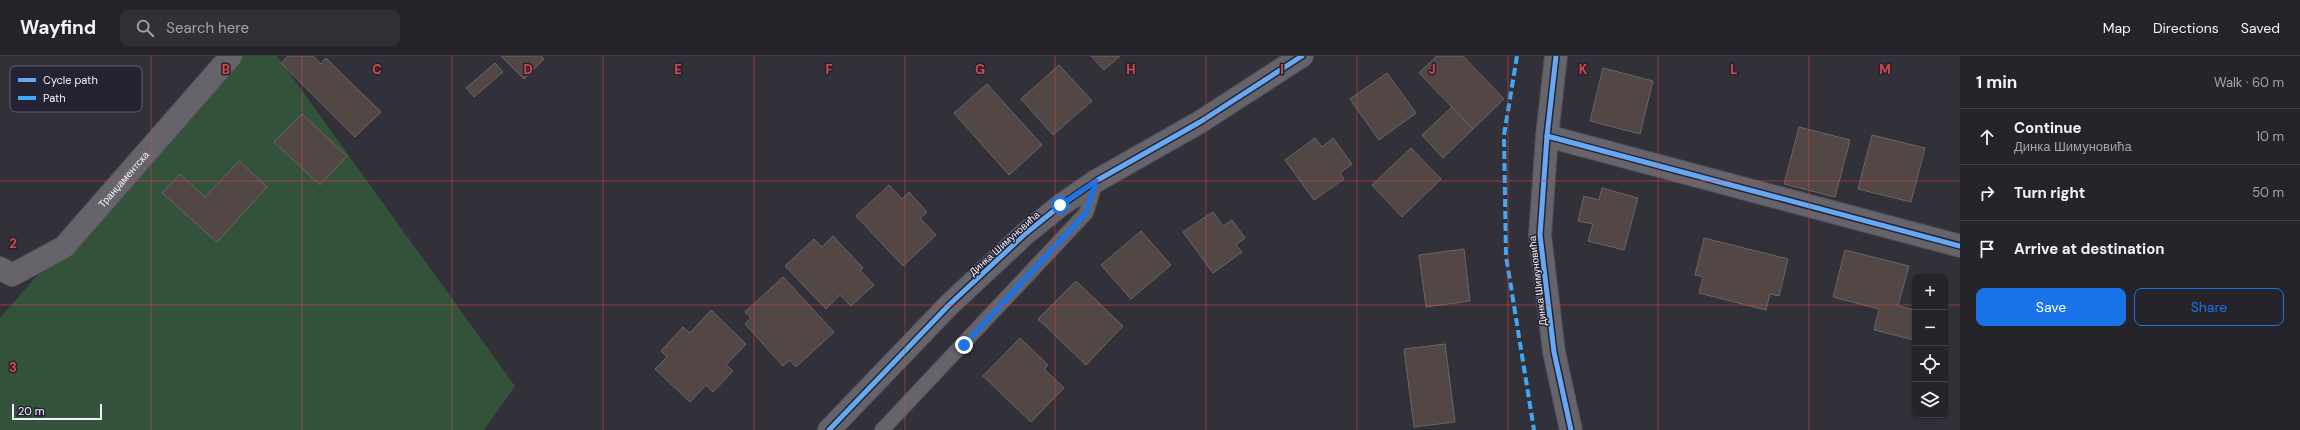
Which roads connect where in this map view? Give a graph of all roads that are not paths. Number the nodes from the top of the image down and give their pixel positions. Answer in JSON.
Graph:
{"nodes":[{"id":1,"x":231,"y":56,"type":"edge"},
{"id":2,"x":1302,"y":56,"type":"edge"},
{"id":3,"x":1556,"y":56,"type":"edge"},
{"id":4,"x":1547,"y":136,"type":"junction"},
{"id":5,"x":1096,"y":181,"type":"junction"},
{"id":6,"x":1960,"y":246,"type":"edge"},
{"id":7,"x":0,"y":268,"type":"edge"},
{"id":8,"x":829,"y":430,"type":"edge"},
{"id":9,"x":882,"y":430,"type":"edge"},
{"id":10,"x":1571,"y":430,"type":"edge"}],
"edges":[{"from":1,"to":7,"type":"street","name":"Транџаментска"},
{"from":2,"to":5,"type":"street","name":"Динка Шимуновића"},
{"from":3,"to":4,"type":"street","name":"Динка Шимуновића"},
{"from":4,"to":6,"type":"street"},
{"from":4,"to":10,"type":"street","name":"Динка Шимуновића"},
{"from":5,"to":8,"type":"street","name":"Динка Шимуновића"},
{"from":5,"to":9,"type":"lane"}]}
